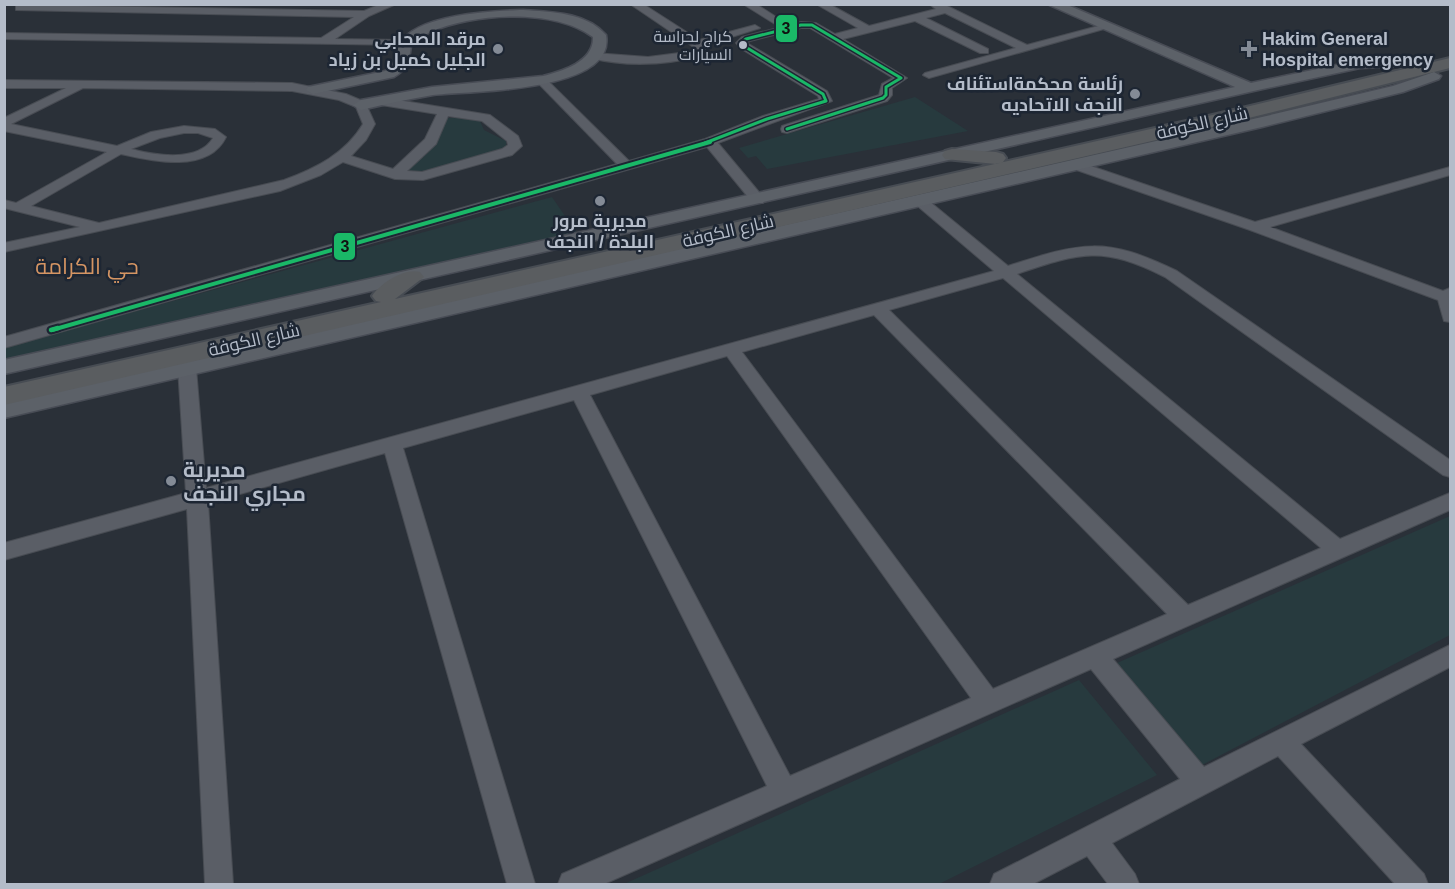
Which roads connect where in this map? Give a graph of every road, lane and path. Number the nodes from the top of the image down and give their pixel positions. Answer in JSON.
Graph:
{"nodes":[{"id":1,"x":391,"y":4,"type":"edge"},
{"id":2,"x":634,"y":4,"type":"edge"},
{"id":3,"x":748,"y":4,"type":"edge"},
{"id":4,"x":821,"y":4,"type":"edge"},
{"id":5,"x":934,"y":4,"type":"edge"},
{"id":6,"x":1053,"y":4,"type":"edge"},
{"id":7,"x":1065,"y":4,"type":"edge"},
{"id":8,"x":518,"y":7,"type":"edge"},
{"id":9,"x":539,"y":7,"type":"edge"},
{"id":10,"x":203,"y":8,"type":"edge"},
{"id":11,"x":19,"y":9,"type":"edge"},
{"id":12,"x":945,"y":10,"type":"junction"},
{"id":13,"x":365,"y":14,"type":"junction"},
{"id":14,"x":916,"y":17,"type":"junction"},
{"id":15,"x":1106,"y":27,"type":"junction"},
{"id":16,"x":867,"y":29,"type":"junction"},
{"id":17,"x":4,"y":36,"type":"edge"},
{"id":18,"x":836,"y":37,"type":"junction"},
{"id":19,"x":158,"y":39,"type":"junction"},
{"id":20,"x":323,"y":42,"type":"junction"},
{"id":21,"x":403,"y":43,"type":"junction"},
{"id":22,"x":697,"y":44,"type":"junction"},
{"id":23,"x":1026,"y":49,"type":"junction"},
{"id":24,"x":984,"y":51,"type":"dead end"},
{"id":25,"x":594,"y":56,"type":"junction"},
{"id":26,"x":1446,"y":60,"type":"edge"},
{"id":27,"x":1398,"y":62,"type":"junction"},
{"id":28,"x":929,"y":75,"type":"dead end"},
{"id":29,"x":1362,"y":80,"type":"junction"},
{"id":30,"x":542,"y":81,"type":"junction"},
{"id":31,"x":4,"y":84,"type":"edge"},
{"id":32,"x":81,"y":85,"type":"junction"},
{"id":33,"x":1254,"y":87,"type":"junction"},
{"id":34,"x":313,"y":90,"type":"junction"},
{"id":35,"x":379,"y":101,"type":"junction"},
{"id":36,"x":361,"y":105,"type":"junction"},
{"id":37,"x":444,"y":111,"type":"junction"},
{"id":38,"x":4,"y":125,"type":"edge"},
{"id":39,"x":787,"y":129,"type":"dead end"},
{"id":40,"x":1199,"y":130,"type":"junction"},
{"id":41,"x":710,"y":142,"type":"junction"},
{"id":42,"x":119,"y":150,"type":"junction"},
{"id":43,"x":952,"y":155,"type":"junction"},
{"id":44,"x":342,"y":157,"type":"junction"},
{"id":45,"x":996,"y":158,"type":"junction"},
{"id":46,"x":1073,"y":164,"type":"junction"},
{"id":47,"x":626,"y":166,"type":"junction"},
{"id":48,"x":1450,"y":171,"type":"edge"},
{"id":49,"x":979,"y":174,"type":"junction"},
{"id":50,"x":395,"y":175,"type":"junction"},
{"id":51,"x":958,"y":191,"type":"junction"},
{"id":52,"x":758,"y":200,"type":"junction"},
{"id":53,"x":919,"y":200,"type":"junction"},
{"id":54,"x":12,"y":206,"type":"edge"},
{"id":55,"x":99,"y":227,"type":"junction"},
{"id":56,"x":1255,"y":227,"type":"junction"},
{"id":57,"x":4,"y":248,"type":"edge"},
{"id":58,"x":1004,"y":273,"type":"junction"},
{"id":59,"x":412,"y":277,"type":"junction"},
{"id":60,"x":1448,"y":295,"type":"edge"},
{"id":61,"x":877,"y":308,"type":"junction"},
{"id":62,"x":384,"y":309,"type":"junction"},
{"id":63,"x":1450,"y":317,"type":"edge"},
{"id":64,"x":4,"y":343,"type":"edge"},
{"id":65,"x":731,"y":349,"type":"junction"},
{"id":66,"x":4,"y":367,"type":"edge"},
{"id":67,"x":188,"y":368,"type":"junction"},
{"id":68,"x":4,"y":380,"type":"edge"},
{"id":69,"x":579,"y":392,"type":"junction"},
{"id":70,"x":4,"y":396,"type":"edge"},
{"id":71,"x":4,"y":410,"type":"edge"},
{"id":72,"x":392,"y":444,"type":"junction"},
{"id":73,"x":1450,"y":470,"type":"edge"},
{"id":74,"x":197,"y":498,"type":"junction"},
{"id":75,"x":1450,"y":501,"type":"edge"},
{"id":76,"x":1338,"y":550,"type":"junction"},
{"id":77,"x":4,"y":552,"type":"edge"},
{"id":78,"x":1185,"y":617,"type":"junction"},
{"id":79,"x":1095,"y":656,"type":"junction"},
{"id":80,"x":1448,"y":659,"type":"edge"},
{"id":81,"x":988,"y":702,"type":"junction"},
{"id":82,"x":1282,"y":742,"type":"junction"},
{"id":83,"x":1202,"y":784,"type":"junction"},
{"id":84,"x":784,"y":792,"type":"junction"},
{"id":85,"x":1092,"y":839,"type":"junction"},
{"id":86,"x":219,"y":885,"type":"edge"},
{"id":87,"x":521,"y":885,"type":"edge"},
{"id":88,"x":572,"y":885,"type":"edge"},
{"id":89,"x":1004,"y":885,"type":"edge"},
{"id":90,"x":1125,"y":885,"type":"edge"},
{"id":91,"x":1414,"y":885,"type":"edge"}],
"edges":[{"from":1,"to":13,"type":"street"},
{"from":2,"to":22,"type":"street"},
{"from":3,"to":22,"type":"street"},
{"from":4,"to":16,"type":"street"},
{"from":5,"to":12,"type":"street"},
{"from":6,"to":15,"type":"main road"},
{"from":7,"to":33,"type":"main road"},
{"from":8,"to":9,"type":"main road"},
{"from":8,"to":21,"type":"main road"},
{"from":9,"to":25,"type":"main road"},
{"from":10,"to":11,"type":"street"},
{"from":10,"to":13,"type":"street"},
{"from":10,"to":19,"type":"street"},
{"from":12,"to":14,"type":"street"},
{"from":12,"to":23,"type":"street"},
{"from":13,"to":20,"type":"street"},
{"from":14,"to":16,"type":"street"},
{"from":14,"to":24,"type":"street"},
{"from":15,"to":23,"type":"street"},
{"from":15,"to":33,"type":"main road"},
{"from":16,"to":18,"type":"street"},
{"from":17,"to":19,"type":"street"},
{"from":18,"to":39,"type":"street"},
{"from":18,"to":41,"type":"street"},
{"from":19,"to":20,"type":"street"},
{"from":20,"to":21,"type":"street"},
{"from":21,"to":34,"type":"main road"},
{"from":22,"to":25,"type":"street"},
{"from":23,"to":28,"type":"street"},
{"from":25,"to":30,"type":"main road"},
{"from":26,"to":27,"type":"highway"},
{"from":26,"to":29,"type":"highway","name":"شارع الكوفة"},
{"from":26,"to":40,"type":"main road"},
{"from":27,"to":29,"type":"highway"},
{"from":27,"to":33,"type":"main road"},
{"from":29,"to":40,"type":"highway","name":"شارع الكوفة"},
{"from":29,"to":45,"type":"highway","name":"شارع الكوفة"},
{"from":30,"to":35,"type":"main road"},
{"from":30,"to":47,"type":"street"},
{"from":31,"to":32,"type":"street"},
{"from":32,"to":34,"type":"street"},
{"from":32,"to":38,"type":"street"},
{"from":33,"to":43,"type":"main road"},
{"from":34,"to":36,"type":"street"},
{"from":35,"to":36,"type":"main road"},
{"from":35,"to":37,"type":"street"},
{"from":36,"to":44,"type":"street"},
{"from":37,"to":50,"type":"street"},
{"from":37,"to":50,"type":"street"},
{"from":38,"to":42,"type":"street"},
{"from":40,"to":46,"type":"main road"},
{"from":40,"to":49,"type":"highway","name":"شارع الكوفة"},
{"from":41,"to":47,"type":"street"},
{"from":41,"to":52,"type":"street"},
{"from":42,"to":42,"type":"street"},
{"from":42,"to":54,"type":"street"},
{"from":43,"to":45,"type":"highway"},
{"from":43,"to":52,"type":"main road"},
{"from":44,"to":50,"type":"street"},
{"from":44,"to":55,"type":"street"},
{"from":45,"to":62,"type":"highway","name":"شارع الكوفة"},
{"from":46,"to":51,"type":"main road"},
{"from":46,"to":56,"type":"street"},
{"from":47,"to":64,"type":"street"},
{"from":48,"to":56,"type":"street"},
{"from":49,"to":51,"type":"highway"},
{"from":49,"to":62,"type":"highway","name":"شارع الكوفة"},
{"from":51,"to":53,"type":"main road"},
{"from":52,"to":59,"type":"main road"},
{"from":53,"to":58,"type":"street"},
{"from":53,"to":62,"type":"main road"},
{"from":54,"to":55,"type":"street"},
{"from":55,"to":57,"type":"street"},
{"from":56,"to":60,"type":"street"},
{"from":58,"to":61,"type":"street"},
{"from":58,"to":73,"type":"street"},
{"from":58,"to":76,"type":"street"},
{"from":59,"to":62,"type":"highway"},
{"from":59,"to":66,"type":"main road"},
{"from":60,"to":63,"type":"street"},
{"from":61,"to":65,"type":"street"},
{"from":61,"to":78,"type":"street"},
{"from":62,"to":67,"type":"main road"},
{"from":62,"to":68,"type":"highway","name":"شارع الكوفة"},
{"from":62,"to":70,"type":"highway","name":"شارع الكوفة"},
{"from":65,"to":69,"type":"street"},
{"from":65,"to":81,"type":"street"},
{"from":67,"to":71,"type":"main road"},
{"from":67,"to":74,"type":"street"},
{"from":69,"to":72,"type":"street"},
{"from":69,"to":84,"type":"street"},
{"from":72,"to":74,"type":"street"},
{"from":72,"to":87,"type":"street"},
{"from":74,"to":77,"type":"street"},
{"from":74,"to":86,"type":"street"},
{"from":75,"to":76,"type":"street"},
{"from":76,"to":78,"type":"street"},
{"from":78,"to":79,"type":"street"},
{"from":79,"to":81,"type":"street"},
{"from":79,"to":83,"type":"street"},
{"from":80,"to":82,"type":"street"},
{"from":81,"to":84,"type":"street"},
{"from":82,"to":83,"type":"street"},
{"from":82,"to":91,"type":"street"},
{"from":83,"to":85,"type":"street"},
{"from":84,"to":88,"type":"street"},
{"from":85,"to":89,"type":"street"},
{"from":85,"to":90,"type":"street"}]}
